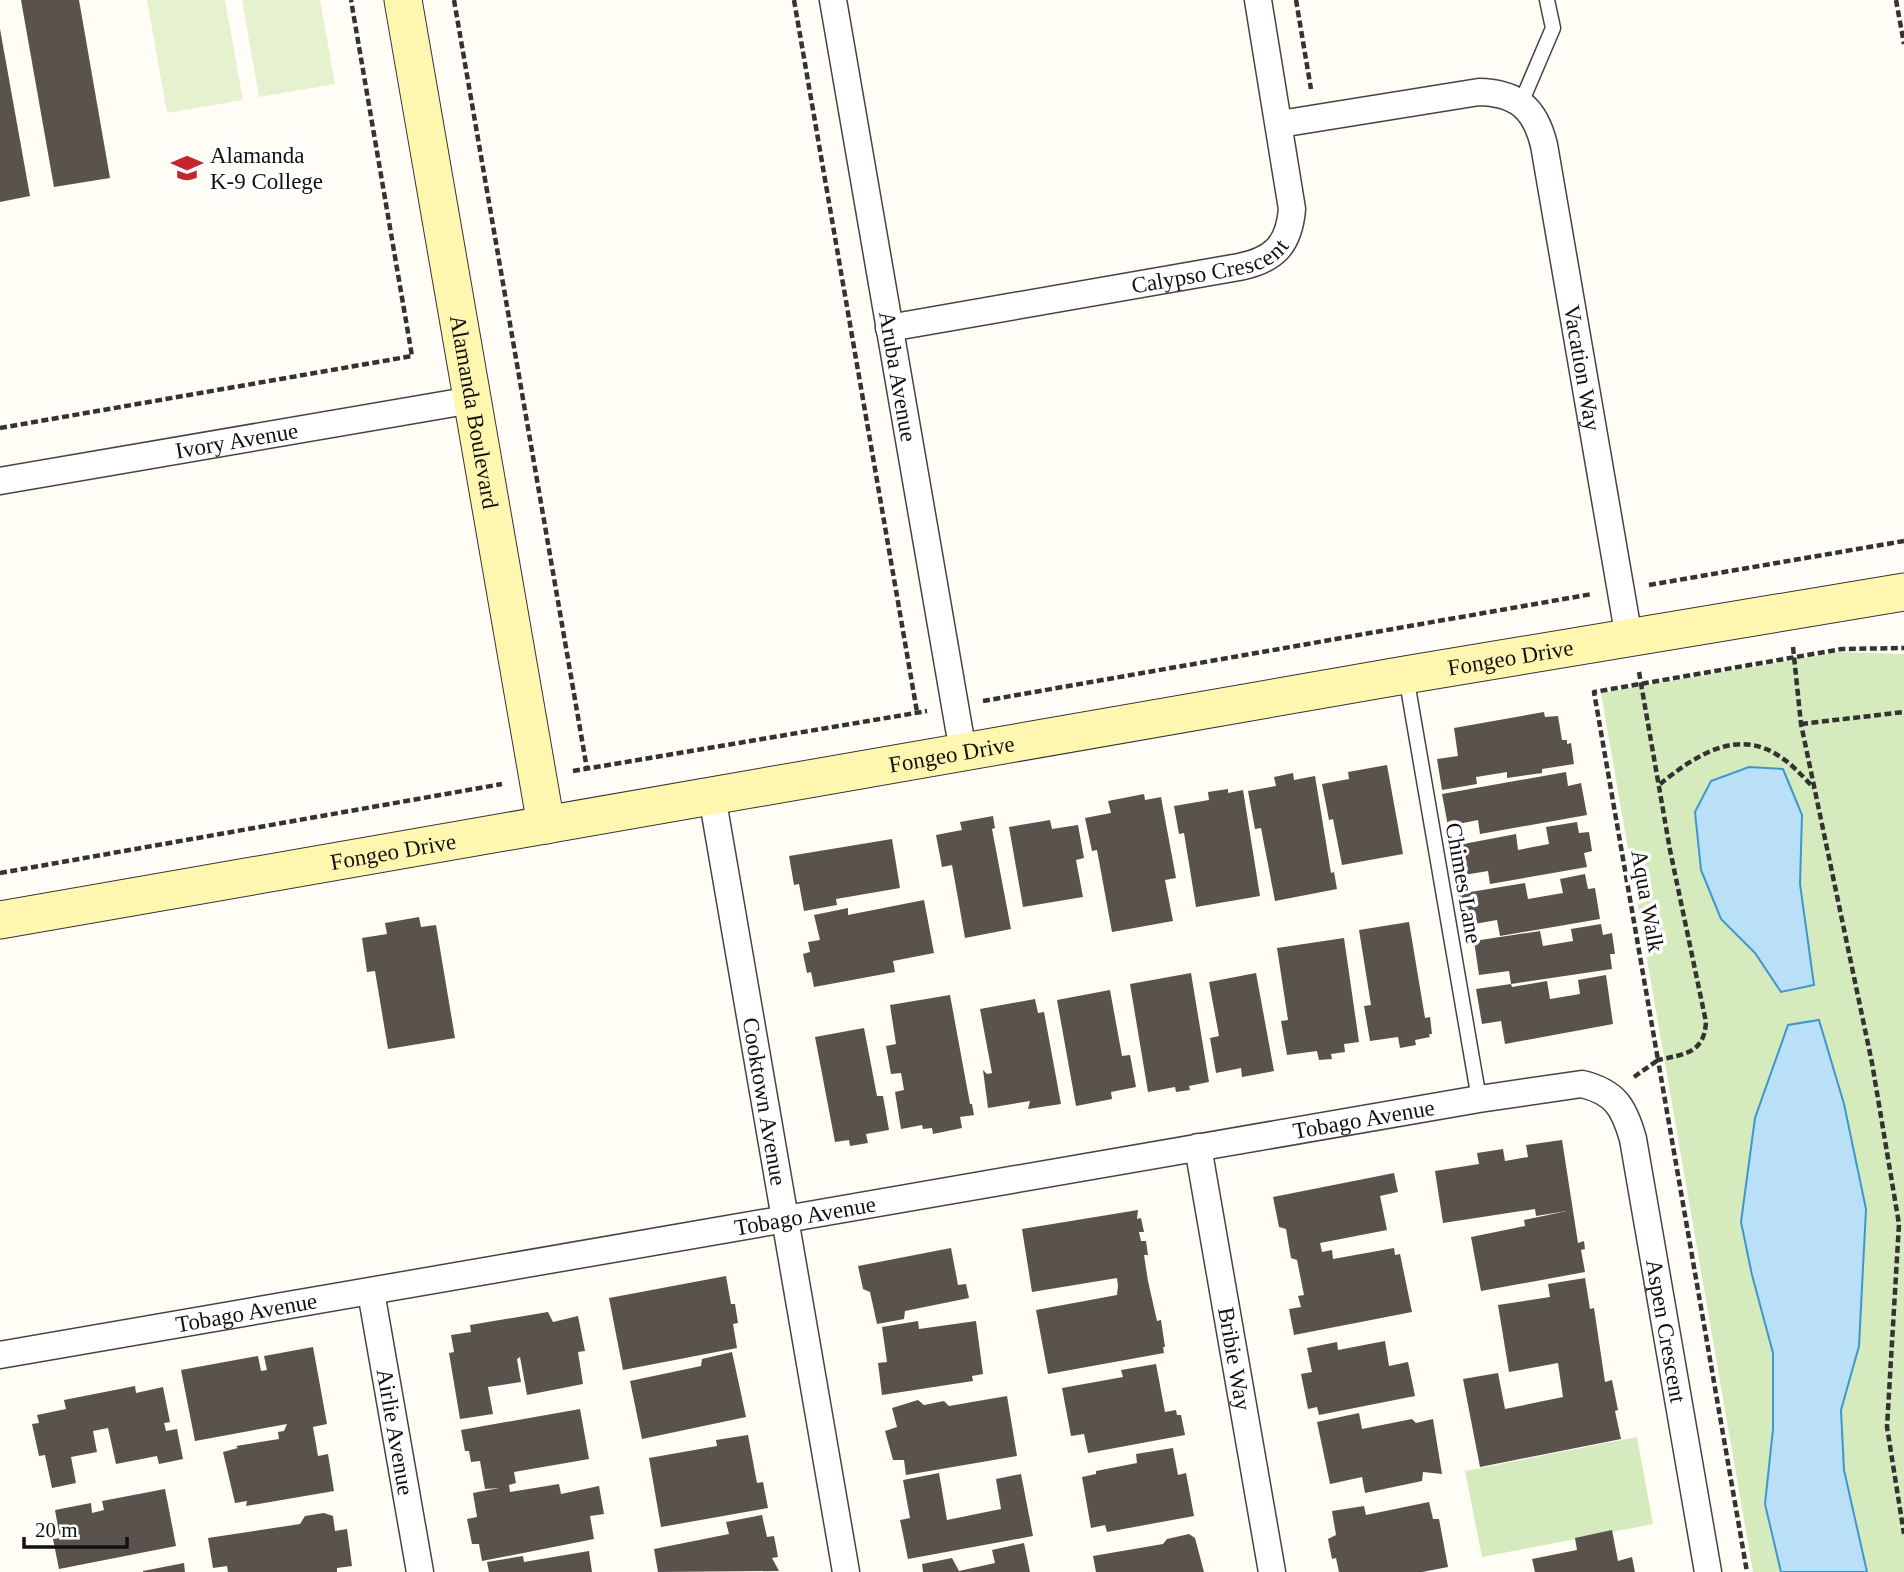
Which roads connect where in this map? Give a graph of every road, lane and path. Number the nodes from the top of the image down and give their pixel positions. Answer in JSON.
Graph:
{"nodes":[{"id":1,"x":351,"y":0,"type":"edge"},
{"id":2,"x":403,"y":0,"type":"edge"},
{"id":3,"x":454,"y":0,"type":"edge"},
{"id":4,"x":794,"y":0,"type":"edge"},
{"id":5,"x":833,"y":0,"type":"edge"},
{"id":6,"x":1258,"y":0,"type":"edge"},
{"id":7,"x":1296,"y":0,"type":"edge"},
{"id":8,"x":1547,"y":0,"type":"edge"},
{"id":9,"x":1896,"y":0,"type":"edge"},
{"id":10,"x":1904,"y":44,"type":"edge"},
{"id":11,"x":1521,"y":103,"type":"junction"},
{"id":12,"x":1316,"y":119,"type":"junction"},
{"id":13,"x":1280,"y":124,"type":"junction"},
{"id":14,"x":889,"y":328,"type":"junction"},
{"id":15,"x":472,"y":400,"type":"junction"},
{"id":16,"x":0,"y":428,"type":"edge"},
{"id":17,"x":0,"y":481,"type":"edge"},
{"id":18,"x":1904,"y":592,"type":"edge"},
{"id":19,"x":1787,"y":611,"type":"junction"},
{"id":20,"x":1629,"y":638,"type":"junction"},
{"id":21,"x":1904,"y":648,"type":"edge"},
{"id":22,"x":1795,"y":656,"type":"junction"},
{"id":23,"x":1405,"y":675,"type":"junction"},
{"id":24,"x":1642,"y":683,"type":"junction"},
{"id":25,"x":917,"y":712,"type":"dead end"},
{"id":26,"x":1904,"y":712,"type":"edge"},
{"id":27,"x":1801,"y":724,"type":"junction"},
{"id":28,"x":963,"y":752,"type":"junction"},
{"id":29,"x":587,"y":769,"type":"dead end"},
{"id":30,"x":1660,"y":784,"type":"junction"},
{"id":31,"x":1815,"y":790,"type":"junction"},
{"id":32,"x":712,"y":796,"type":"junction"},
{"id":33,"x":546,"y":825,"type":"junction"},
{"id":34,"x":0,"y":920,"type":"edge"},
{"id":35,"x":1658,"y":1059,"type":"junction"},
{"id":36,"x":1611,"y":1094,"type":"junction"},
{"id":37,"x":1479,"y":1099,"type":"junction"},
{"id":38,"x":1198,"y":1147,"type":"junction"},
{"id":39,"x":786,"y":1220,"type":"junction"},
{"id":40,"x":371,"y":1292,"type":"junction"},
{"id":41,"x":0,"y":1355,"type":"edge"},
{"id":42,"x":1904,"y":1534,"type":"edge"},
{"id":43,"x":420,"y":1572,"type":"edge"},
{"id":44,"x":846,"y":1572,"type":"edge"},
{"id":45,"x":1272,"y":1572,"type":"edge"},
{"id":46,"x":1708,"y":1572,"type":"edge"},
{"id":47,"x":1747,"y":1572,"type":"edge"}],
"edges":[{"from":1,"to":16,"type":"path"},
{"from":2,"to":15,"type":"street","name":"Alamanda Boulevard"},
{"from":3,"to":29,"type":"path"},
{"from":4,"to":25,"type":"path"},
{"from":5,"to":14,"type":"street","name":"Aruba Avenue"},
{"from":6,"to":13,"type":"street","name":"Calypso Crescent"},
{"from":7,"to":12,"type":"path"},
{"from":8,"to":11,"type":"lane"},
{"from":9,"to":10,"type":"path"},
{"from":11,"to":12,"type":"street"},
{"from":11,"to":20,"type":"street","name":"Vacation Way"},
{"from":12,"to":13,"type":"street"},
{"from":13,"to":14,"type":"street","name":"Calypso Crescent"},
{"from":14,"to":28,"type":"street","name":"Aruba Avenue"},
{"from":15,"to":17,"type":"street","name":"Ivory Avenue"},
{"from":15,"to":33,"type":"street","name":"Alamanda Boulevard"},
{"from":18,"to":19,"type":"street","name":"Fongeo Drive"},
{"from":19,"to":20,"type":"street","name":"Fongeo Drive"},
{"from":19,"to":22,"type":"path"},
{"from":20,"to":23,"type":"street","name":"Fongeo Drive"},
{"from":20,"to":24,"type":"path"},
{"from":21,"to":22,"type":"path"},
{"from":22,"to":24,"type":"path"},
{"from":22,"to":27,"type":"path"},
{"from":23,"to":28,"type":"street","name":"Fongeo Drive"},
{"from":23,"to":37,"type":"lane","name":"Chimes Lane"},
{"from":24,"to":30,"type":"path"},
{"from":24,"to":35,"type":"path","name":"Aqua Walk"},
{"from":26,"to":27,"type":"path"},
{"from":27,"to":31,"type":"path"},
{"from":28,"to":32,"type":"street","name":"Fongeo Drive"},
{"from":30,"to":31,"type":"path"},
{"from":30,"to":35,"type":"path"},
{"from":31,"to":42,"type":"path"},
{"from":32,"to":33,"type":"street","name":"Fongeo Drive"},
{"from":32,"to":39,"type":"street","name":"Cooktown Avenue"},
{"from":33,"to":34,"type":"street","name":"Fongeo Drive"},
{"from":35,"to":36,"type":"path"},
{"from":35,"to":47,"type":"path","name":"Aqua Walk"},
{"from":36,"to":37,"type":"street","name":"Tobago Avenue"},
{"from":36,"to":46,"type":"street","name":"Aspen Crescent"},
{"from":37,"to":38,"type":"street","name":"Tobago Avenue"},
{"from":38,"to":39,"type":"street","name":"Tobago Avenue"},
{"from":38,"to":45,"type":"street","name":"Bribie Way"},
{"from":39,"to":40,"type":"street","name":"Tobago Avenue"},
{"from":39,"to":44,"type":"street","name":"Cooktown Avenue"},
{"from":40,"to":41,"type":"street","name":"Tobago Avenue"},
{"from":40,"to":43,"type":"street","name":"Airlie Avenue"}]}
